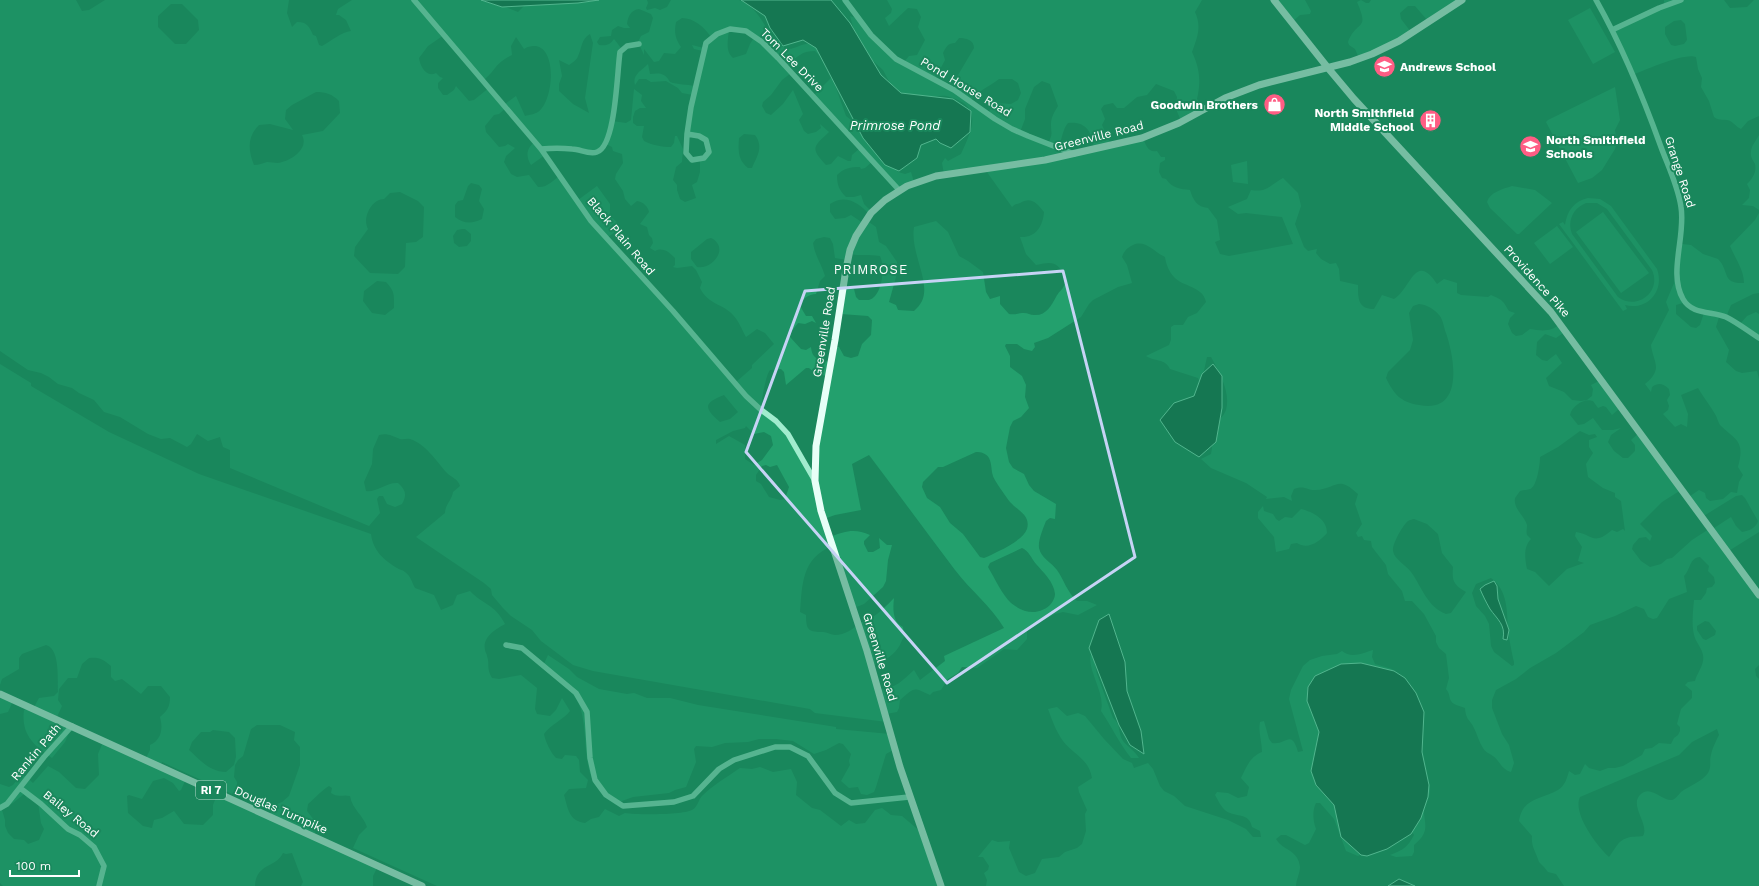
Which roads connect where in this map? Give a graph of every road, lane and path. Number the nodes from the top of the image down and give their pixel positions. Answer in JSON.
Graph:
{"nodes":[{"id":1,"x":414,"y":0,"type":"edge"},
{"id":2,"x":845,"y":0,"type":"edge"},
{"id":3,"x":1274,"y":0,"type":"edge"},
{"id":4,"x":1462,"y":0,"type":"edge"},
{"id":5,"x":1596,"y":0,"type":"edge"},
{"id":6,"x":1682,"y":0,"type":"edge"},
{"id":7,"x":1612,"y":30,"type":"junction"},
{"id":8,"x":639,"y":44,"type":"dead end"},
{"id":9,"x":1328,"y":68,"type":"junction"},
{"id":10,"x":687,"y":134,"type":"junction"},
{"id":11,"x":541,"y":149,"type":"junction"},
{"id":12,"x":1074,"y":154,"type":"junction"},
{"id":13,"x":899,"y":190,"type":"junction"},
{"id":14,"x":1759,"y":338,"type":"edge"},
{"id":15,"x":815,"y":481,"type":"junction"},
{"id":16,"x":1759,"y":595,"type":"edge"},
{"id":17,"x":506,"y":646,"type":"dead end"},
{"id":18,"x":0,"y":694,"type":"edge"},
{"id":19,"x":72,"y":726,"type":"junction"},
{"id":20,"x":20,"y":788,"type":"junction"},
{"id":21,"x":909,"y":797,"type":"junction"},
{"id":22,"x":0,"y":808,"type":"edge"},
{"id":23,"x":99,"y":886,"type":"edge"},
{"id":24,"x":422,"y":886,"type":"edge"},
{"id":25,"x":941,"y":886,"type":"edge"}],
"edges":[{"from":1,"to":11,"type":"street","name":"Black Plain Road"},
{"from":2,"to":12,"type":"street","name":"Pond House Road"},
{"from":3,"to":9,"type":"main road","name":"Providence Pike"},
{"from":4,"to":9,"type":"main road","name":"Greenville Road"},
{"from":5,"to":7,"type":"street","name":"Grange Road"},
{"from":6,"to":7,"type":"street"},
{"from":7,"to":14,"type":"street","name":"Grange Road"},
{"from":8,"to":11,"type":"street"},
{"from":9,"to":12,"type":"main road","name":"Greenville Road"},
{"from":9,"to":16,"type":"main road","name":"Providence Pike"},
{"from":10,"to":10,"type":"street","name":"Tom Lee Drive"},
{"from":10,"to":13,"type":"street","name":"Tom Lee Drive"},
{"from":11,"to":15,"type":"street","name":"Black Plain Road"},
{"from":12,"to":13,"type":"main road","name":"Greenville Road"},
{"from":13,"to":15,"type":"main road","name":"Greenville Road"},
{"from":15,"to":21,"type":"main road","name":"Greenville Road"},
{"from":17,"to":21,"type":"street"},
{"from":18,"to":19,"type":"main road","name":"Douglas Turnpike","number":"RI 7"},
{"from":19,"to":20,"type":"street","name":"Rankin Path"},
{"from":19,"to":24,"type":"main road","name":"Douglas Turnpike","number":"RI 7"},
{"from":20,"to":22,"type":"street","name":"Rankin Path"},
{"from":20,"to":23,"type":"street","name":"Bailey Road"},
{"from":21,"to":25,"type":"main road","name":"Greenville Road"}]}
